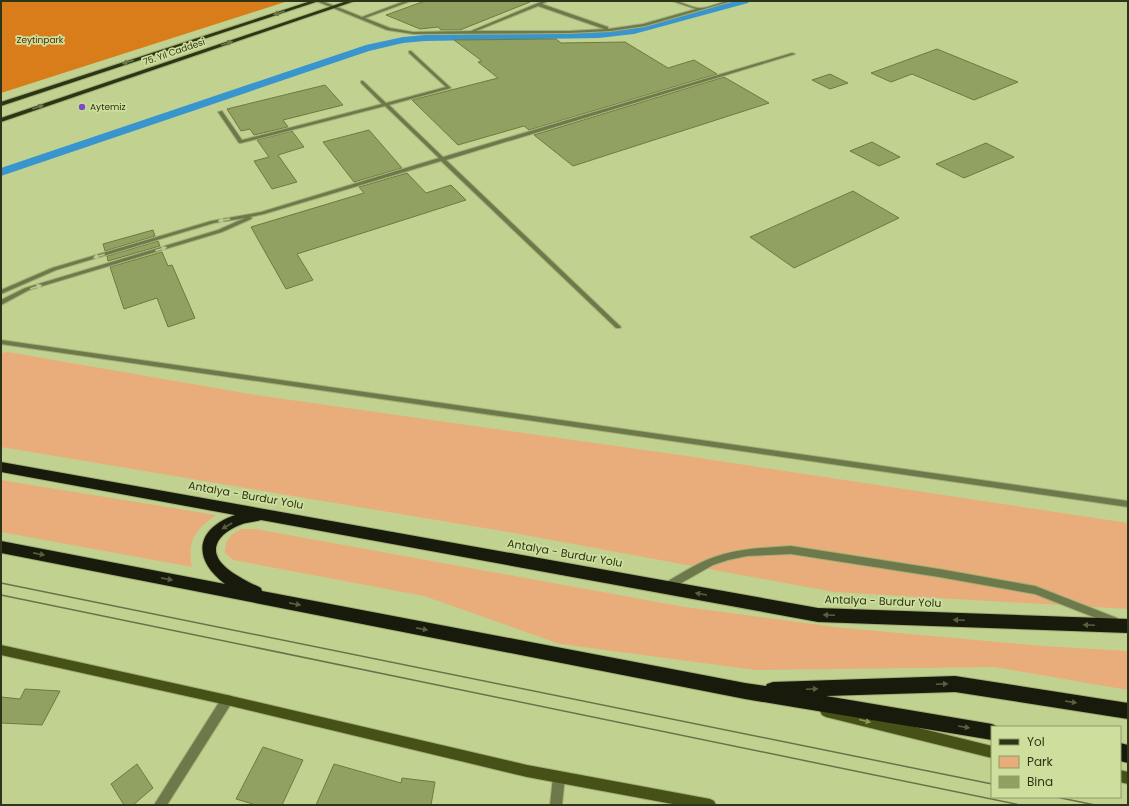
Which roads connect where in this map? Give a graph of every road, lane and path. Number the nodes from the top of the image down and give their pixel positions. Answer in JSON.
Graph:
{"nodes":[{"id":1,"x":317,"y":1,"type":"edge"},
{"id":2,"x":352,"y":1,"type":"edge"},
{"id":3,"x":409,"y":1,"type":"edge"},
{"id":4,"x":546,"y":1,"type":"edge"},
{"id":5,"x":674,"y":1,"type":"edge"},
{"id":6,"x":730,"y":1,"type":"edge"},
{"id":7,"x":538,"y":4,"type":"junction"},
{"id":8,"x":334,"y":7,"type":"junction"},
{"id":9,"x":700,"y":9,"type":"junction"},
{"id":10,"x":362,"y":18,"type":"junction"},
{"id":11,"x":611,"y":30,"type":"junction"},
{"id":12,"x":468,"y":33,"type":"junction"},
{"id":13,"x":410,"y":52,"type":"dead end"},
{"id":14,"x":793,"y":54,"type":"dead end"},
{"id":15,"x":362,"y":82,"type":"dead end"},
{"id":16,"x":1,"y":104,"type":"edge"},
{"id":17,"x":385,"y":104,"type":"junction"},
{"id":18,"x":220,"y":112,"type":"dead end"},
{"id":19,"x":1,"y":120,"type":"edge"},
{"id":20,"x":441,"y":159,"type":"junction"},
{"id":21,"x":262,"y":213,"type":"junction"},
{"id":22,"x":2,"y":291,"type":"edge"},
{"id":23,"x":12,"y":296,"type":"junction"},
{"id":24,"x":1,"y":303,"type":"edge"},
{"id":25,"x":618,"y":327,"type":"dead end"},
{"id":26,"x":1,"y":342,"type":"edge"},
{"id":27,"x":1,"y":467,"type":"edge"},
{"id":28,"x":1128,"y":504,"type":"edge"},
{"id":29,"x":264,"y":514,"type":"junction"},
{"id":30,"x":1,"y":547,"type":"edge"},
{"id":31,"x":665,"y":587,"type":"junction"},
{"id":32,"x":266,"y":599,"type":"junction"},
{"id":33,"x":1128,"y":626,"type":"edge"},
{"id":34,"x":1,"y":650,"type":"edge"},
{"id":35,"x":745,"y":691,"type":"junction"},
{"id":36,"x":227,"y":700,"type":"junction"},
{"id":37,"x":1128,"y":711,"type":"edge"},
{"id":38,"x":991,"y":732,"type":"edge"},
{"id":39,"x":991,"y":752,"type":"edge"},
{"id":40,"x":559,"y":777,"type":"junction"},
{"id":41,"x":160,"y":805,"type":"edge"},
{"id":42,"x":556,"y":805,"type":"edge"},
{"id":43,"x":710,"y":805,"type":"edge"}],
"edges":[{"from":1,"to":8,"type":"street"},
{"from":1,"to":16,"type":"main road","name":"75. Yıl Caddesi","one_way":true},
{"from":2,"to":8,"type":"main road","name":"75. Yıl Caddesi"},
{"from":3,"to":10,"type":"street"},
{"from":4,"to":7,"type":"street"},
{"from":5,"to":9,"type":"street"},
{"from":6,"to":9,"type":"street"},
{"from":7,"to":11,"type":"street"},
{"from":7,"to":12,"type":"street"},
{"from":8,"to":10,"type":"street"},
{"from":19,"to":8,"type":"main road","name":"75. Yıl Caddesi","one_way":true},
{"from":9,"to":11,"type":"street"},
{"from":10,"to":12,"type":"street"},
{"from":11,"to":12,"type":"street"},
{"from":13,"to":17,"type":"lane"},
{"from":14,"to":20,"type":"lane"},
{"from":15,"to":17,"type":"lane"},
{"from":17,"to":18,"type":"lane"},
{"from":17,"to":20,"type":"lane"},
{"from":20,"to":21,"type":"lane"},
{"from":20,"to":25,"type":"lane"},
{"from":21,"to":22,"type":"lane","one_way":true},
{"from":23,"to":21,"type":"lane","one_way":true},
{"from":22,"to":23,"type":"lane"},
{"from":23,"to":24,"type":"lane"},
{"from":26,"to":28,"type":"lane"},
{"from":27,"to":29,"type":"highway","name":"Antalya - Burdur Yolu"},
{"from":29,"to":31,"type":"highway","name":"Antalya - Burdur Yolu"},
{"from":29,"to":32,"type":"highway","one_way":true},
{"from":30,"to":32,"type":"highway","one_way":true},
{"from":33,"to":31,"type":"highway","name":"Antalya - Burdur Yolu","one_way":true},
{"from":31,"to":33,"type":"lane"},
{"from":32,"to":35,"type":"highway","one_way":true},
{"from":34,"to":36,"type":"street"},
{"from":35,"to":37,"type":"highway","one_way":true},
{"from":35,"to":38,"type":"highway","one_way":true},
{"from":35,"to":39,"type":"street","one_way":true},
{"from":36,"to":40,"type":"street"},
{"from":36,"to":41,"type":"street"},
{"from":40,"to":42,"type":"street"},
{"from":40,"to":43,"type":"street"}]}
